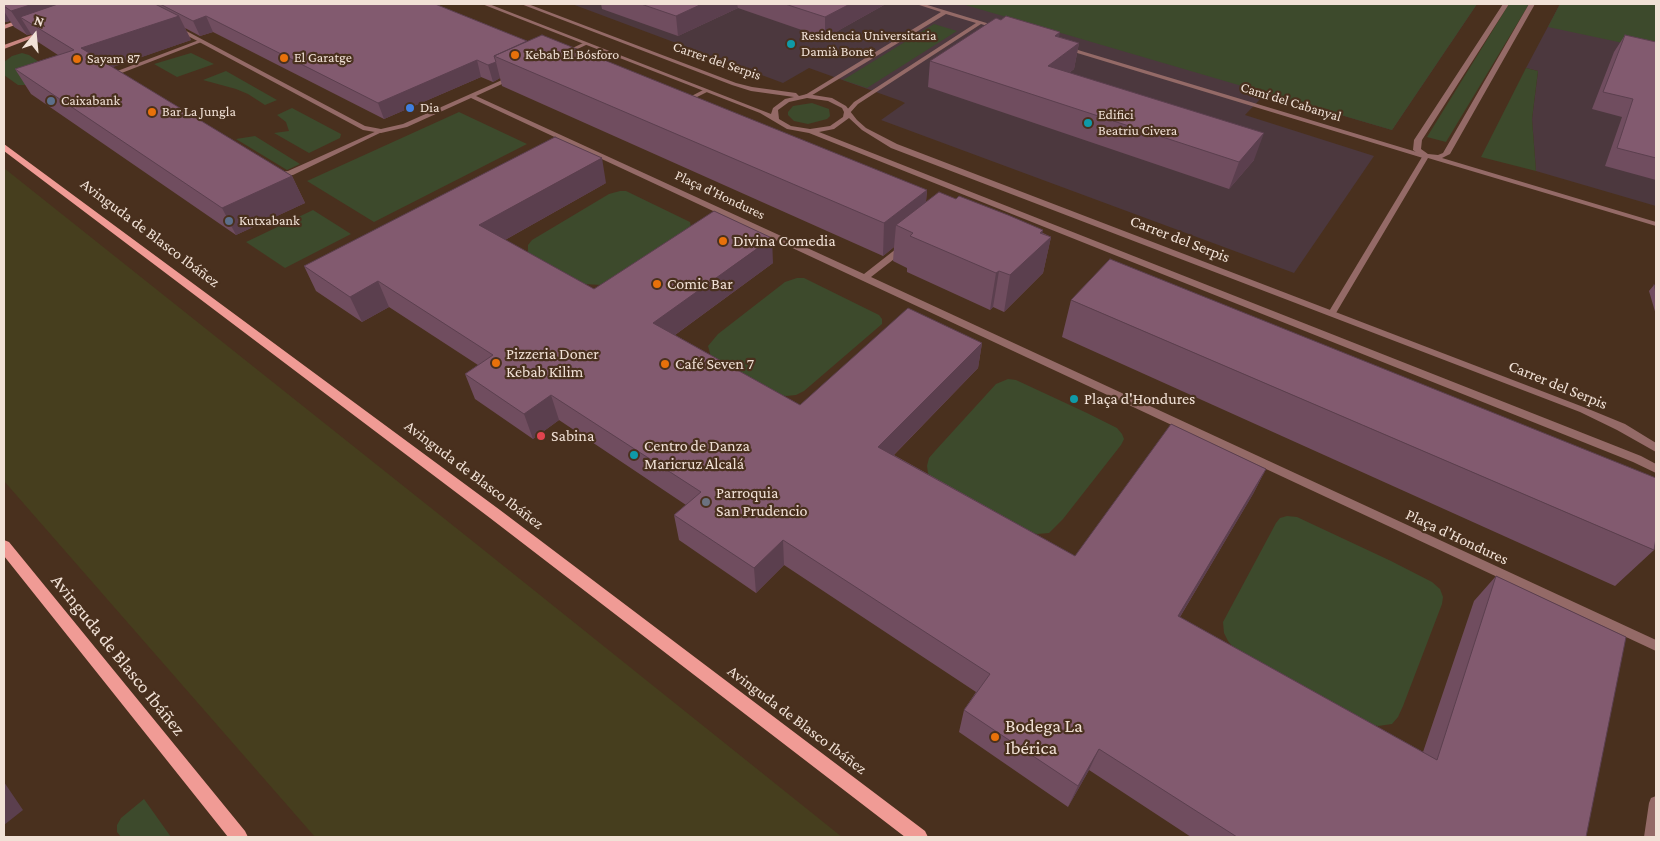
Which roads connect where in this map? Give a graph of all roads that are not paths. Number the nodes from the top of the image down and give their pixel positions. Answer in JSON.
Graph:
{"nodes":[{"id":1,"x":485,"y":4,"type":"edge"},
{"id":2,"x":524,"y":4,"type":"edge"},
{"id":3,"x":919,"y":4,"type":"edge"},
{"id":4,"x":1506,"y":4,"type":"edge"},
{"id":5,"x":1532,"y":4,"type":"edge"},
{"id":6,"x":945,"y":12,"type":"junction"},
{"id":7,"x":30,"y":18,"type":"edge"},
{"id":8,"x":981,"y":22,"type":"junction"},
{"id":9,"x":168,"y":23,"type":"edge"},
{"id":10,"x":4,"y":27,"type":"edge"},
{"id":11,"x":55,"y":29,"type":"edge"},
{"id":12,"x":1007,"y":30,"type":"edge"},
{"id":13,"x":201,"y":41,"type":"junction"},
{"id":14,"x":585,"y":44,"type":"junction"},
{"id":15,"x":1056,"y":45,"type":"edge"},
{"id":16,"x":4,"y":47,"type":"edge"},
{"id":17,"x":555,"y":58,"type":"edge"},
{"id":18,"x":520,"y":74,"type":"edge"},
{"id":19,"x":125,"y":80,"type":"edge"},
{"id":20,"x":704,"y":90,"type":"junction"},
{"id":21,"x":471,"y":96,"type":"junction"},
{"id":22,"x":807,"y":96,"type":"junction"},
{"id":23,"x":686,"y":104,"type":"edge"},
{"id":24,"x":847,"y":112,"type":"junction"},
{"id":25,"x":776,"y":120,"type":"junction"},
{"id":26,"x":381,"y":131,"type":"junction"},
{"id":27,"x":810,"y":132,"type":"junction"},
{"id":28,"x":4,"y":147,"type":"edge"},
{"id":29,"x":1426,"y":156,"type":"junction"},
{"id":30,"x":264,"y":164,"type":"edge"},
{"id":31,"x":1656,"y":224,"type":"edge"},
{"id":32,"x":914,"y":238,"type":"edge"},
{"id":33,"x":865,"y":278,"type":"junction"},
{"id":34,"x":1332,"y":313,"type":"junction"},
{"id":35,"x":1656,"y":448,"type":"edge"},
{"id":36,"x":1656,"y":470,"type":"edge"},
{"id":37,"x":4,"y":546,"type":"edge"},
{"id":38,"x":1656,"y":646,"type":"edge"},
{"id":39,"x":1656,"y":804,"type":"edge"},
{"id":40,"x":238,"y":837,"type":"edge"},
{"id":41,"x":919,"y":837,"type":"edge"},
{"id":42,"x":1652,"y":837,"type":"edge"}],
"edges":[{"from":1,"to":14,"type":"street","name":"Carrer del Serpis"},
{"from":2,"to":22,"type":"street","name":"Carrer del Serpis"},
{"from":3,"to":6,"type":"street"},
{"from":4,"to":29,"type":"street"},
{"from":5,"to":29,"type":"street"},
{"from":6,"to":8,"type":"street"},
{"from":6,"to":22,"type":"street"},
{"from":7,"to":10,"type":"main road"},
{"from":8,"to":12,"type":"street"},
{"from":8,"to":24,"type":"street"},
{"from":9,"to":13,"type":"street"},
{"from":11,"to":16,"type":"main road"},
{"from":13,"to":19,"type":"street"},
{"from":13,"to":26,"type":"street"},
{"from":14,"to":17,"type":"street"},
{"from":14,"to":20,"type":"street","name":"Carrer del Serpis"},
{"from":15,"to":29,"type":"street","name":"Camí del Cabanyal"},
{"from":18,"to":21,"type":"street"},
{"from":20,"to":23,"type":"street"},
{"from":20,"to":25,"type":"street","name":"Carrer del Serpis"},
{"from":21,"to":26,"type":"street"},
{"from":21,"to":33,"type":"street","name":"Plaça d'Hondures"},
{"from":22,"to":24,"type":"street","name":"Carrer del Serpis"},
{"from":22,"to":25,"type":"street"},
{"from":24,"to":27,"type":"street"},
{"from":24,"to":34,"type":"street","name":"Carrer del Serpis"},
{"from":25,"to":27,"type":"street","name":"Carrer del Serpis"},
{"from":26,"to":30,"type":"street"},
{"from":27,"to":36,"type":"street"},
{"from":28,"to":41,"type":"main road","name":"Avinguda de Blasco Ibáñez"},
{"from":29,"to":31,"type":"street","name":"Camí del Cabanyal"},
{"from":29,"to":34,"type":"street"},
{"from":32,"to":33,"type":"street"},
{"from":33,"to":38,"type":"street","name":"Plaça d'Hondures"},
{"from":34,"to":35,"type":"street","name":"Carrer del Serpis"},
{"from":37,"to":40,"type":"main road","name":"Avinguda de Blasco Ibáñez"},
{"from":39,"to":42,"type":"street"}]}
